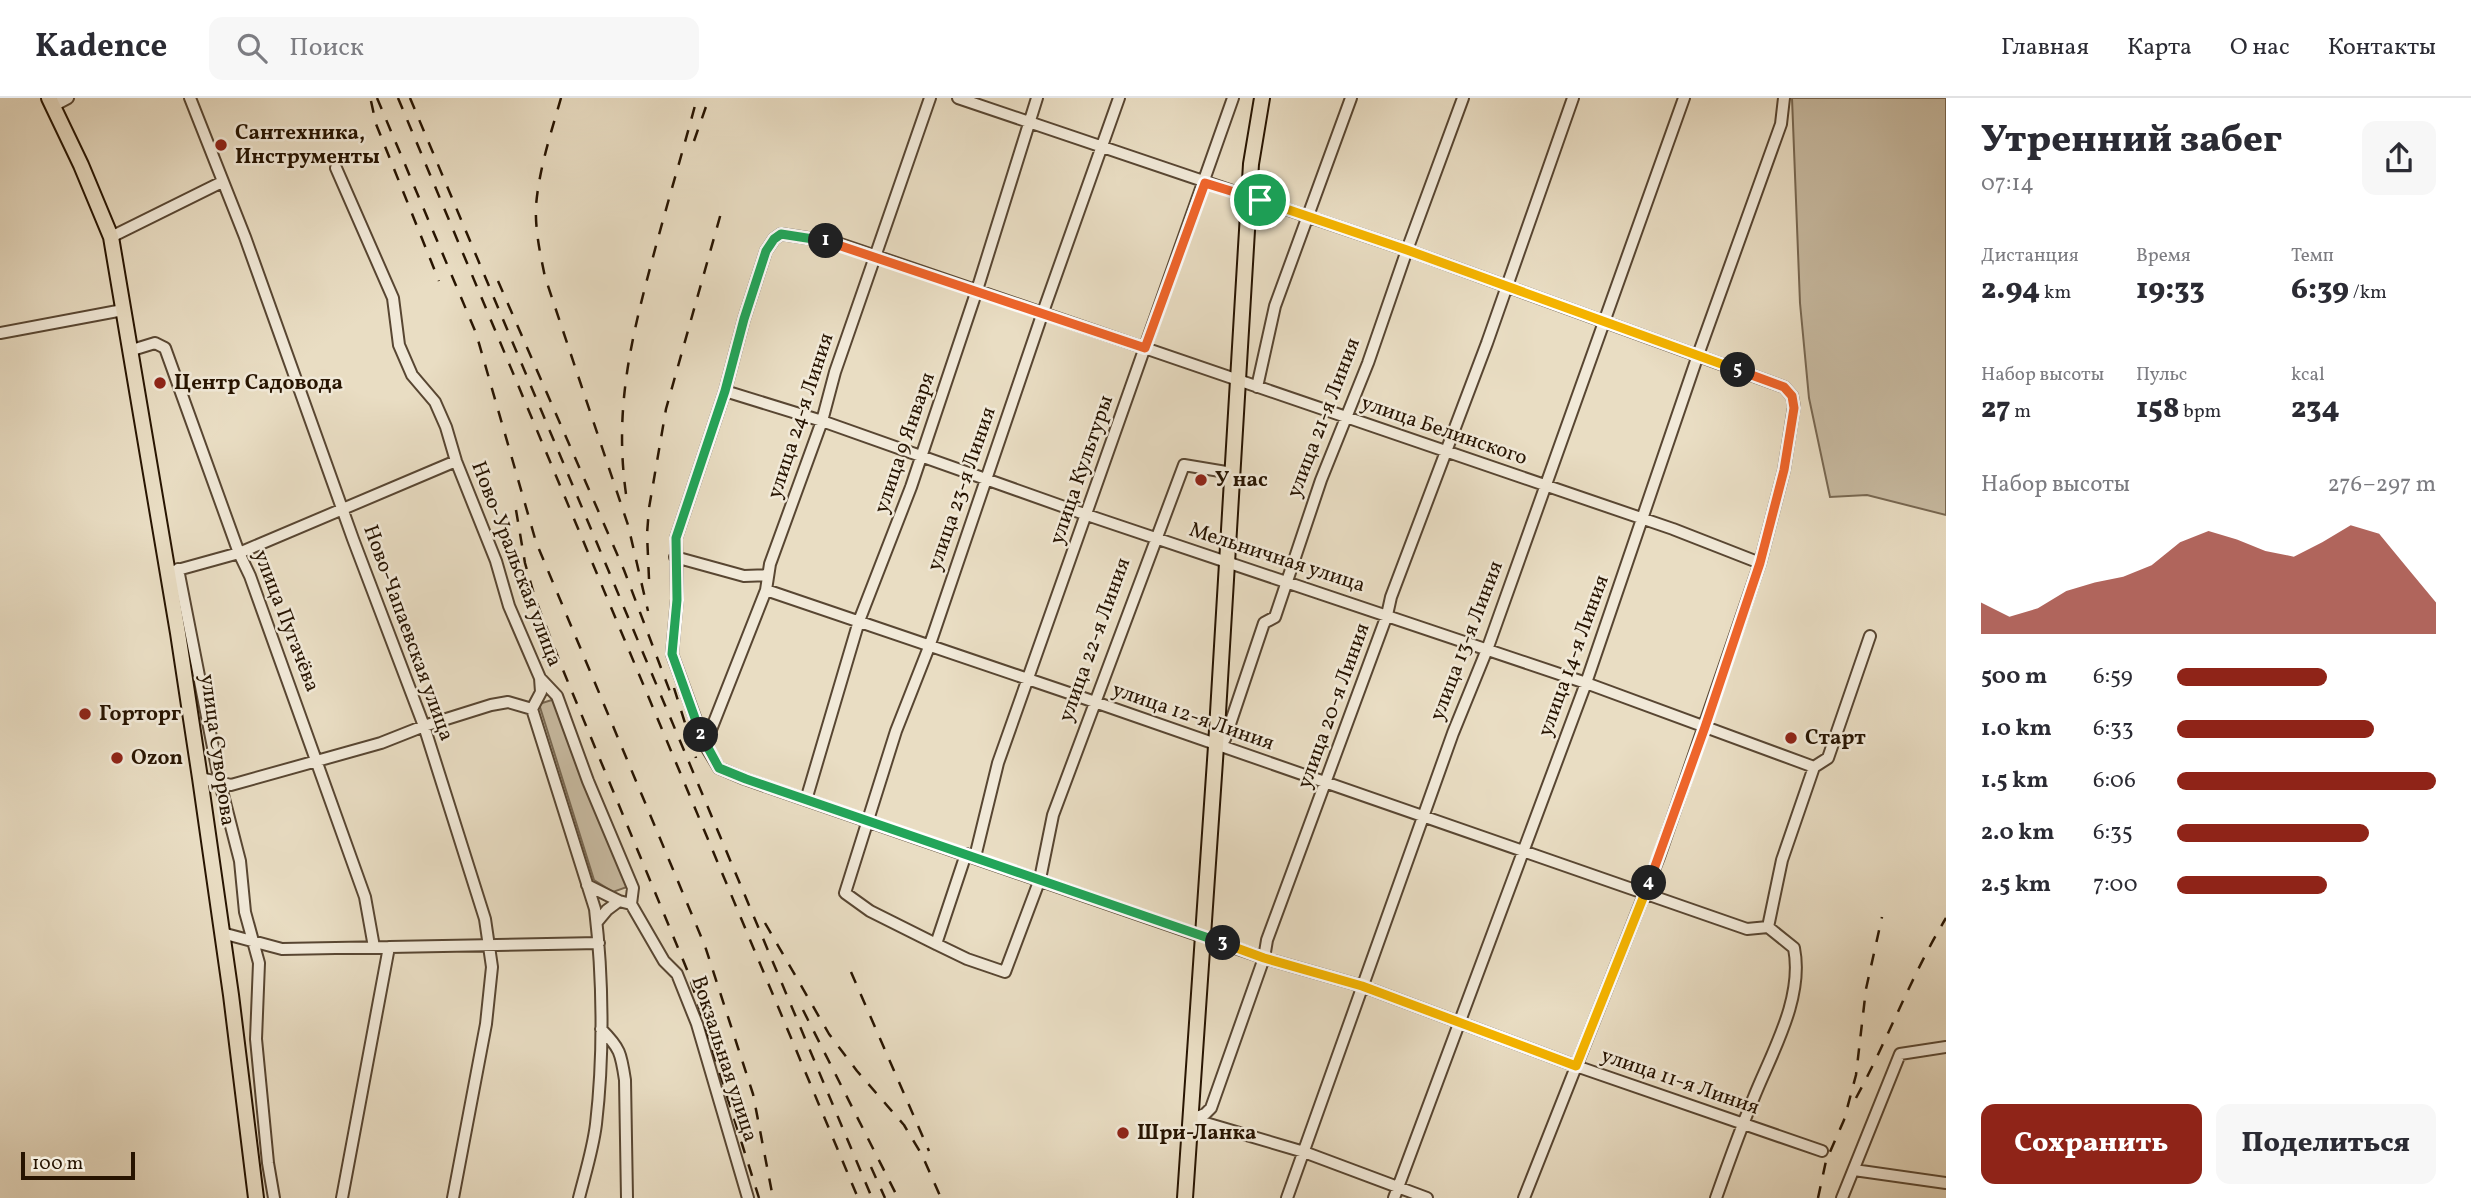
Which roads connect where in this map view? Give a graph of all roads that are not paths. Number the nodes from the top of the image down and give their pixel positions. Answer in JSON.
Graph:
{"nodes":[{"id":1,"x":68,"y":98,"type":"edge"},
{"id":2,"x":190,"y":98,"type":"edge"},
{"id":3,"x":930,"y":98,"type":"edge"},
{"id":4,"x":958,"y":98,"type":"edge"},
{"id":5,"x":1037,"y":98,"type":"edge"},
{"id":6,"x":1119,"y":98,"type":"edge"},
{"id":7,"x":1233,"y":98,"type":"edge"},
{"id":8,"x":1262,"y":98,"type":"edge"},
{"id":9,"x":1351,"y":98,"type":"edge"},
{"id":10,"x":1464,"y":98,"type":"edge"},
{"id":11,"x":1573,"y":98,"type":"edge"},
{"id":12,"x":1684,"y":98,"type":"edge"},
{"id":13,"x":1784,"y":98,"type":"edge"},
{"id":14,"x":51,"y":102,"type":"edge"},
{"id":15,"x":1030,"y":122,"type":"junction"},
{"id":16,"x":1100,"y":148,"type":"junction"},
{"id":17,"x":336,"y":168,"type":"dead end"},
{"id":18,"x":222,"y":182,"type":"junction"},
{"id":19,"x":1205,"y":183,"type":"junction"},
{"id":20,"x":1250,"y":197,"type":"junction"},
{"id":21,"x":1307,"y":216,"type":"junction"},
{"id":22,"x":111,"y":237,"type":"junction"},
{"id":23,"x":1407,"y":250,"type":"junction"},
{"id":24,"x":876,"y":256,"type":"junction"},
{"id":25,"x":1507,"y":286,"type":"junction"},
{"id":26,"x":977,"y":290,"type":"junction"},
{"id":27,"x":123,"y":310,"type":"junction"},
{"id":28,"x":1042,"y":312,"type":"junction"},
{"id":29,"x":1604,"y":323,"type":"junction"},
{"id":30,"x":0,"y":333,"type":"edge"},
{"id":31,"x":1145,"y":348,"type":"junction"},
{"id":32,"x":129,"y":351,"type":"junction"},
{"id":33,"x":1698,"y":355,"type":"junction"},
{"id":34,"x":1238,"y":381,"type":"junction"},
{"id":35,"x":1257,"y":387,"type":"junction"},
{"id":36,"x":725,"y":391,"type":"junction"},
{"id":37,"x":1346,"y":418,"type":"junction"},
{"id":38,"x":822,"y":421,"type":"junction"},
{"id":39,"x":1447,"y":452,"type":"junction"},
{"id":40,"x":921,"y":457,"type":"junction"},
{"id":41,"x":456,"y":461,"type":"junction"},
{"id":42,"x":1232,"y":473,"type":"junction"},
{"id":43,"x":985,"y":479,"type":"junction"},
{"id":44,"x":1545,"y":485,"type":"junction"},
{"id":45,"x":342,"y":509,"type":"junction"},
{"id":46,"x":1087,"y":515,"type":"junction"},
{"id":47,"x":1642,"y":519,"type":"junction"},
{"id":48,"x":1156,"y":538,"type":"junction"},
{"id":49,"x":239,"y":553,"type":"junction"},
{"id":50,"x":676,"y":557,"type":"junction"},
{"id":51,"x":1227,"y":561,"type":"junction"},
{"id":52,"x":1760,"y":563,"type":"junction"},
{"id":53,"x":173,"y":571,"type":"junction"},
{"id":54,"x":768,"y":575,"type":"junction"},
{"id":55,"x":1287,"y":582,"type":"junction"},
{"id":56,"x":766,"y":590,"type":"junction"},
{"id":57,"x":1387,"y":615,"type":"junction"},
{"id":58,"x":859,"y":621,"type":"junction"},
{"id":59,"x":1870,"y":636,"type":"dead end"},
{"id":60,"x":929,"y":647,"type":"junction"},
{"id":61,"x":1486,"y":650,"type":"junction"},
{"id":62,"x":540,"y":678,"type":"junction"},
{"id":63,"x":1029,"y":680,"type":"junction"},
{"id":64,"x":1586,"y":682,"type":"junction"},
{"id":65,"x":1094,"y":702,"type":"junction"},
{"id":66,"x":532,"y":709,"type":"junction"},
{"id":67,"x":424,"y":726,"type":"junction"},
{"id":68,"x":1705,"y":727,"type":"junction"},
{"id":69,"x":705,"y":745,"type":"junction"},
{"id":70,"x":1216,"y":746,"type":"junction"},
{"id":71,"x":318,"y":760,"type":"junction"},
{"id":72,"x":1814,"y":767,"type":"junction"},
{"id":73,"x":200,"y":778,"type":"junction"},
{"id":74,"x":220,"y":783,"type":"junction"},
{"id":75,"x":1326,"y":783,"type":"junction"},
{"id":76,"x":806,"y":800,"type":"junction"},
{"id":77,"x":1423,"y":816,"type":"junction"},
{"id":78,"x":867,"y":822,"type":"junction"},
{"id":79,"x":1523,"y":852,"type":"junction"},
{"id":80,"x":970,"y":856,"type":"junction"},
{"id":81,"x":1040,"y":879,"type":"junction"},
{"id":82,"x":587,"y":885,"type":"junction"},
{"id":83,"x":1644,"y":894,"type":"junction"},
{"id":84,"x":625,"y":902,"type":"junction"},
{"id":85,"x":597,"y":922,"type":"junction"},
{"id":86,"x":1768,"y":927,"type":"junction"},
{"id":87,"x":222,"y":933,"type":"junction"},
{"id":88,"x":1203,"y":936,"type":"junction"},
{"id":89,"x":252,"y":941,"type":"junction"},
{"id":90,"x":599,"y":943,"type":"junction"},
{"id":91,"x":936,"y":944,"type":"junction"},
{"id":92,"x":489,"y":946,"type":"junction"},
{"id":93,"x":374,"y":947,"type":"junction"},
{"id":94,"x":389,"y":947,"type":"junction"},
{"id":95,"x":1264,"y":958,"type":"junction"},
{"id":96,"x":1362,"y":986,"type":"junction"},
{"id":97,"x":1461,"y":1023,"type":"junction"},
{"id":98,"x":601,"y":1028,"type":"junction"},
{"id":99,"x":1946,"y":1047,"type":"edge"},
{"id":100,"x":1576,"y":1066,"type":"junction"},
{"id":101,"x":1192,"y":1119,"type":"junction"},
{"id":102,"x":1742,"y":1125,"type":"junction"},
{"id":103,"x":1822,"y":1151,"type":"dead end"},
{"id":104,"x":1304,"y":1152,"type":"junction"},
{"id":105,"x":1854,"y":1170,"type":"junction"},
{"id":106,"x":1946,"y":1183,"type":"edge"},
{"id":107,"x":1396,"y":1193,"type":"edge"},
{"id":108,"x":256,"y":1198,"type":"edge"},
{"id":109,"x":274,"y":1198,"type":"edge"},
{"id":110,"x":342,"y":1198,"type":"edge"},
{"id":111,"x":453,"y":1198,"type":"edge"},
{"id":112,"x":579,"y":1198,"type":"edge"},
{"id":113,"x":627,"y":1198,"type":"edge"},
{"id":114,"x":748,"y":1198,"type":"edge"},
{"id":115,"x":1185,"y":1198,"type":"edge"},
{"id":116,"x":1287,"y":1198,"type":"edge"},
{"id":117,"x":1427,"y":1198,"type":"edge"},
{"id":118,"x":1524,"y":1198,"type":"edge"},
{"id":119,"x":1716,"y":1198,"type":"edge"},
{"id":120,"x":1842,"y":1198,"type":"edge"}],
"edges":[{"from":1,"to":14,"type":"street"},
{"from":2,"to":18,"type":"street","name":"Ново-Чапаевская улица"},
{"from":3,"to":24,"type":"street","name":"улица 24-я Линия"},
{"from":4,"to":15,"type":"street"},
{"from":5,"to":15,"type":"street","name":"улица 9 Января"},
{"from":6,"to":16,"type":"street","name":"улица 23-я Линия"},
{"from":7,"to":19,"type":"street","name":"улица Культуры"},
{"from":8,"to":20,"type":"main road"},
{"from":9,"to":21,"type":"street"},
{"from":10,"to":23,"type":"street","name":"улица 21-я Линия"},
{"from":11,"to":25,"type":"street","name":"улица 20-я Линия"},
{"from":12,"to":29,"type":"street","name":"улица 13-я Линия"},
{"from":13,"to":33,"type":"street","name":"улица 14-я Линия"},
{"from":14,"to":22,"type":"main road","name":"улица Суворова"},
{"from":15,"to":16,"type":"street"},
{"from":15,"to":26,"type":"street","name":"улица 9 Января"},
{"from":16,"to":19,"type":"street"},
{"from":16,"to":28,"type":"street","name":"улица 23-я Линия"},
{"from":17,"to":41,"type":"street","name":"Ново-Уральская улица"},
{"from":18,"to":22,"type":"street"},
{"from":18,"to":45,"type":"street","name":"Ново-Чапаевская улица"},
{"from":19,"to":20,"type":"street"},
{"from":19,"to":31,"type":"street","name":"улица Культуры"},
{"from":20,"to":21,"type":"street"},
{"from":20,"to":34,"type":"main road"},
{"from":21,"to":23,"type":"street"},
{"from":21,"to":35,"type":"street"},
{"from":22,"to":27,"type":"main road","name":"улица Суворова"},
{"from":23,"to":25,"type":"street"},
{"from":23,"to":37,"type":"street","name":"улица 21-я Линия"},
{"from":24,"to":26,"type":"street","name":"улица Белинского"},
{"from":24,"to":36,"type":"street","name":"улица Белинского"},
{"from":24,"to":38,"type":"street","name":"улица 24-я Линия"},
{"from":25,"to":29,"type":"street"},
{"from":25,"to":39,"type":"street","name":"улица 20-я Линия"},
{"from":26,"to":28,"type":"street","name":"улица Белинского"},
{"from":26,"to":40,"type":"street","name":"улица 9 Января"},
{"from":27,"to":30,"type":"street"},
{"from":27,"to":32,"type":"main road","name":"улица Суворова"},
{"from":28,"to":31,"type":"street","name":"улица Белинского"},
{"from":28,"to":43,"type":"street","name":"улица 23-я Линия"},
{"from":29,"to":33,"type":"street"},
{"from":29,"to":44,"type":"street","name":"улица 13-я Линия"},
{"from":31,"to":34,"type":"street","name":"улица Белинского"},
{"from":31,"to":46,"type":"street","name":"улица Культуры"},
{"from":32,"to":49,"type":"street","name":"улица Пугачёва"},
{"from":32,"to":53,"type":"main road","name":"улица Суворова"},
{"from":33,"to":47,"type":"street","name":"улица 14-я Линия"},
{"from":33,"to":52,"type":"street"},
{"from":34,"to":35,"type":"street","name":"улица Белинского"},
{"from":34,"to":42,"type":"main road"},
{"from":35,"to":37,"type":"street","name":"улица Белинского"},
{"from":36,"to":38,"type":"street","name":"Мельничная улица"},
{"from":36,"to":50,"type":"street","name":"улица 11-я Линия"},
{"from":37,"to":39,"type":"street","name":"улица Белинского"},
{"from":37,"to":55,"type":"street","name":"улица 21-я Линия"},
{"from":38,"to":40,"type":"street","name":"Мельничная улица"},
{"from":38,"to":54,"type":"street","name":"улица 24-я Линия"},
{"from":39,"to":44,"type":"street","name":"улица Белинского"},
{"from":39,"to":57,"type":"street","name":"улица 20-я Линия"},
{"from":40,"to":43,"type":"street","name":"Мельничная улица"},
{"from":40,"to":58,"type":"street","name":"улица 9 Января"},
{"from":41,"to":45,"type":"street"},
{"from":41,"to":62,"type":"street","name":"Ново-Уральская улица"},
{"from":42,"to":48,"type":"street","name":"улица 22-я Линия"},
{"from":42,"to":51,"type":"main road"},
{"from":43,"to":46,"type":"street","name":"Мельничная улица"},
{"from":43,"to":60,"type":"street","name":"улица 23-я Линия"},
{"from":44,"to":47,"type":"street","name":"улица Белинского"},
{"from":44,"to":61,"type":"street","name":"улица 13-я Линия"},
{"from":45,"to":49,"type":"street"},
{"from":45,"to":67,"type":"street","name":"Ново-Чапаевская улица"},
{"from":46,"to":48,"type":"street","name":"Мельничная улица"},
{"from":46,"to":63,"type":"street","name":"улица Культуры"},
{"from":47,"to":52,"type":"street","name":"улица Белинского"},
{"from":47,"to":64,"type":"street","name":"улица 14-я Линия"},
{"from":48,"to":51,"type":"street","name":"Мельничная улица"},
{"from":48,"to":65,"type":"street","name":"улица 22-я Линия"},
{"from":49,"to":53,"type":"street"},
{"from":49,"to":71,"type":"street","name":"улица Пугачёва"},
{"from":50,"to":54,"type":"street"},
{"from":50,"to":69,"type":"street","name":"улица 11-я Линия"},
{"from":51,"to":55,"type":"street","name":"Мельничная улица"},
{"from":51,"to":70,"type":"main road","name":"улица 21-я Линия"},
{"from":52,"to":68,"type":"street"},
{"from":53,"to":73,"type":"main road","name":"улица Суворова"},
{"from":53,"to":74,"type":"street"},
{"from":54,"to":56,"type":"street","name":"улица 24-я Линия"},
{"from":55,"to":57,"type":"street","name":"Мельничная улица"},
{"from":55,"to":70,"type":"street","name":"улица 21-я Линия"},
{"from":56,"to":58,"type":"street","name":"улица 12-я Линия"},
{"from":56,"to":69,"type":"street","name":"улица 24-я Линия"},
{"from":57,"to":61,"type":"street","name":"Мельничная улица"},
{"from":57,"to":75,"type":"street","name":"улица 20-я Линия"},
{"from":58,"to":60,"type":"street","name":"улица 12-я Линия"},
{"from":58,"to":76,"type":"street","name":"улица 9 Января"},
{"from":59,"to":72,"type":"street"},
{"from":60,"to":63,"type":"street","name":"улица 12-я Линия"},
{"from":60,"to":78,"type":"street","name":"улица 23-я Линия"},
{"from":61,"to":64,"type":"street","name":"Мельничная улица"},
{"from":61,"to":77,"type":"street","name":"улица 13-я Линия"},
{"from":62,"to":66,"type":"street","name":"Ново-Уральская улица"},
{"from":62,"to":84,"type":"street"},
{"from":63,"to":65,"type":"street","name":"улица 12-я Линия"},
{"from":63,"to":80,"type":"street","name":"улица Культуры"},
{"from":64,"to":68,"type":"street","name":"Мельничная улица"},
{"from":64,"to":79,"type":"street","name":"улица 14-я Линия"},
{"from":65,"to":70,"type":"street","name":"улица 12-я Линия"},
{"from":65,"to":81,"type":"street","name":"улица 22-я Линия"},
{"from":66,"to":67,"type":"street"},
{"from":66,"to":82,"type":"street"},
{"from":67,"to":71,"type":"street"},
{"from":67,"to":92,"type":"street","name":"Ново-Чапаевская улица"},
{"from":68,"to":72,"type":"street","name":"Мельничная улица"},
{"from":68,"to":83,"type":"street"},
{"from":69,"to":76,"type":"street","name":"улица 11-я Линия"},
{"from":70,"to":75,"type":"street","name":"улица 12-я Линия"},
{"from":70,"to":88,"type":"main road","name":"улица 21-я Линия"},
{"from":71,"to":74,"type":"street"},
{"from":71,"to":93,"type":"street","name":"улица Пугачёва"},
{"from":72,"to":86,"type":"street"},
{"from":73,"to":74,"type":"street"},
{"from":73,"to":87,"type":"main road","name":"улица Суворова"},
{"from":74,"to":89,"type":"street"},
{"from":75,"to":77,"type":"street","name":"улица 12-я Линия"},
{"from":75,"to":95,"type":"street","name":"улица 20-я Линия"},
{"from":76,"to":78,"type":"street","name":"улица 11-я Линия"},
{"from":77,"to":79,"type":"street","name":"улица 12-я Линия"},
{"from":77,"to":96,"type":"street","name":"улица 13-я Линия"},
{"from":78,"to":80,"type":"street","name":"улица 11-я Линия"},
{"from":78,"to":91,"type":"street","name":"улица 23-я Линия"},
{"from":79,"to":83,"type":"street","name":"улица 12-я Линия"},
{"from":79,"to":97,"type":"street","name":"улица 14-я Линия"},
{"from":80,"to":81,"type":"street","name":"улица 11-я Линия"},
{"from":80,"to":91,"type":"street","name":"улица Культуры"},
{"from":81,"to":88,"type":"street","name":"улица 11-я Линия"},
{"from":81,"to":91,"type":"street","name":"улица 22-я Линия"},
{"from":82,"to":84,"type":"street"},
{"from":82,"to":85,"type":"street"},
{"from":83,"to":86,"type":"street","name":"улица 12-я Линия"},
{"from":83,"to":100,"type":"street"},
{"from":84,"to":85,"type":"street"},
{"from":84,"to":114,"type":"street","name":"Вокзальная улица"},
{"from":85,"to":90,"type":"street"},
{"from":86,"to":102,"type":"street"},
{"from":87,"to":89,"type":"street"},
{"from":87,"to":108,"type":"main road","name":"улица Суворова"},
{"from":88,"to":95,"type":"street","name":"улица 11-я Линия"},
{"from":88,"to":101,"type":"main road","name":"улица 21-я Линия"},
{"from":89,"to":93,"type":"street"},
{"from":89,"to":109,"type":"street"},
{"from":90,"to":92,"type":"street"},
{"from":90,"to":98,"type":"street"},
{"from":92,"to":94,"type":"street"},
{"from":92,"to":111,"type":"street","name":"Ново-Чапаевская улица"},
{"from":93,"to":94,"type":"street"},
{"from":94,"to":110,"type":"street"},
{"from":95,"to":96,"type":"street","name":"улица 11-я Линия"},
{"from":95,"to":101,"type":"street","name":"улица 20-я Линия"},
{"from":96,"to":97,"type":"street","name":"улица 11-я Линия"},
{"from":96,"to":104,"type":"street","name":"улица 13-я Линия"},
{"from":97,"to":100,"type":"street","name":"улица 11-я Линия"},
{"from":97,"to":107,"type":"street","name":"улица 14-я Линия"},
{"from":98,"to":112,"type":"street"},
{"from":98,"to":113,"type":"street"},
{"from":99,"to":105,"type":"street"},
{"from":100,"to":102,"type":"street","name":"улица 11-я Линия"},
{"from":100,"to":118,"type":"street"},
{"from":101,"to":104,"type":"street"},
{"from":101,"to":115,"type":"main road","name":"улица 21-я Линия"},
{"from":102,"to":103,"type":"street","name":"улица 11-я Линия"},
{"from":102,"to":119,"type":"street"},
{"from":104,"to":107,"type":"street"},
{"from":104,"to":116,"type":"street","name":"улица 13-я Линия"},
{"from":105,"to":106,"type":"street"},
{"from":105,"to":120,"type":"street"},
{"from":107,"to":117,"type":"street"}]}
